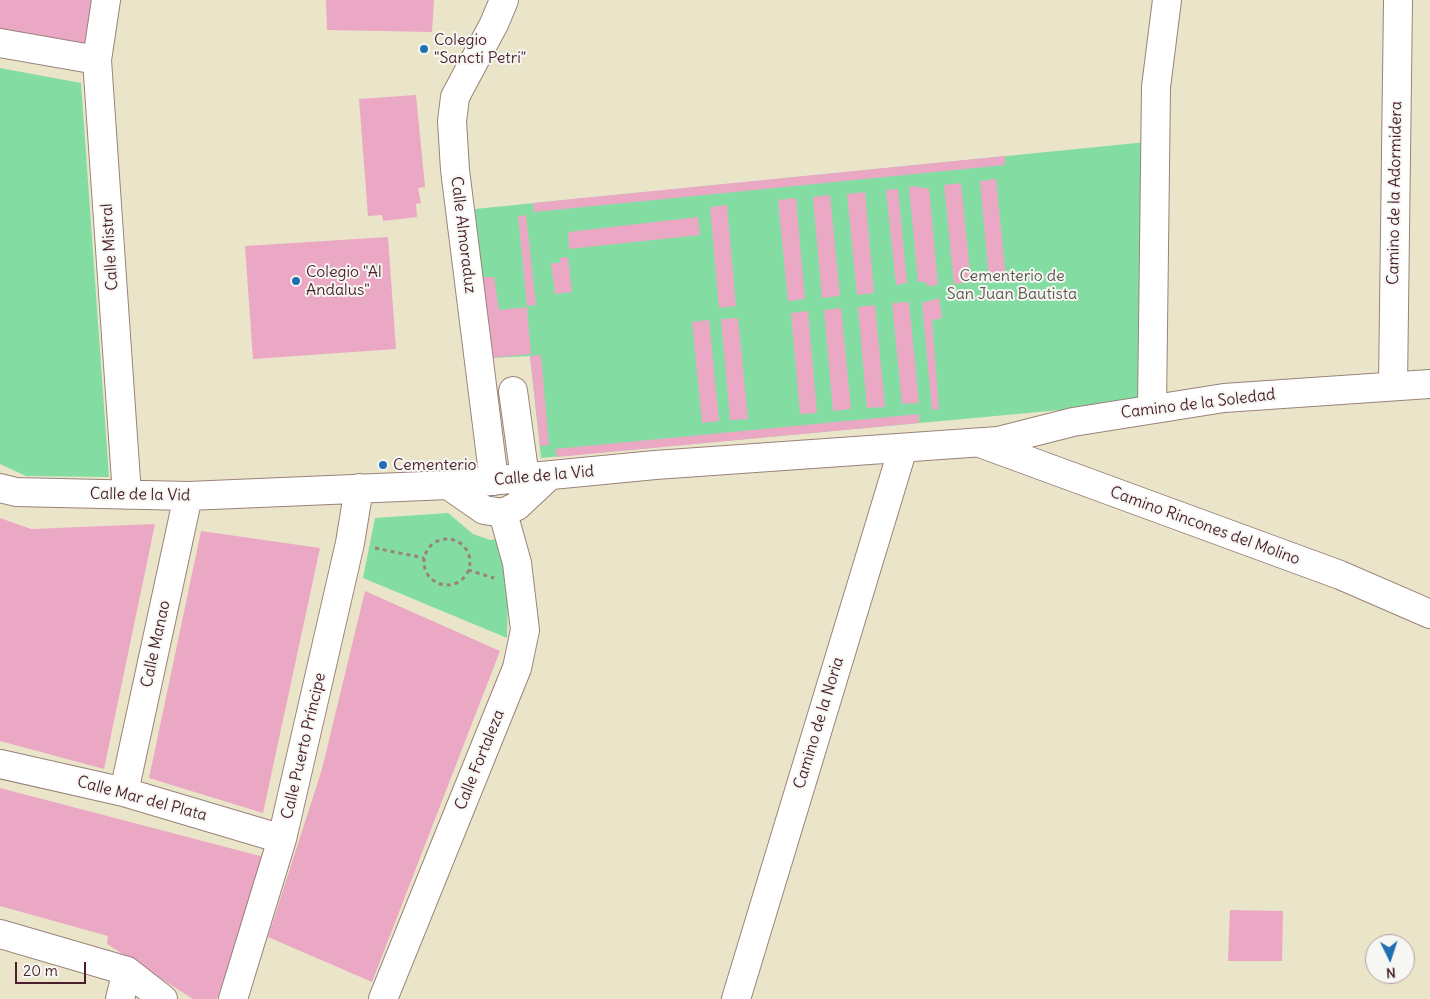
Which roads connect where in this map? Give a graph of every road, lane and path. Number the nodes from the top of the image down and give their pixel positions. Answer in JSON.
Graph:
{"nodes":[{"id":1,"x":106,"y":0,"type":"edge"},
{"id":2,"x":504,"y":0,"type":"edge"},
{"id":3,"x":1167,"y":0,"type":"edge"},
{"id":4,"x":1398,"y":0,"type":"edge"},
{"id":5,"x":0,"y":43,"type":"edge"},
{"id":6,"x":97,"y":60,"type":"junction"},
{"id":7,"x":1430,"y":384,"type":"edge"},
{"id":8,"x":1392,"y":386,"type":"junction"},
{"id":9,"x":513,"y":391,"type":"dead end"},
{"id":10,"x":1152,"y":409,"type":"junction"},
{"id":11,"x":988,"y":442,"type":"junction"},
{"id":12,"x":903,"y":448,"type":"junction"},
{"id":13,"x":538,"y":476,"type":"junction"},
{"id":14,"x":494,"y":481,"type":"junction"},
{"id":15,"x":448,"y":485,"type":"junction"},
{"id":16,"x":0,"y":488,"type":"edge"},
{"id":17,"x":359,"y":488,"type":"junction"},
{"id":18,"x":127,"y":495,"type":"junction"},
{"id":19,"x":188,"y":496,"type":"junction"},
{"id":20,"x":510,"y":509,"type":"junction"},
{"id":21,"x":350,"y":543,"type":"junction"},
{"id":22,"x":424,"y":558,"type":"junction"},
{"id":23,"x":1430,"y":614,"type":"edge"},
{"id":24,"x":0,"y":764,"type":"edge"},
{"id":25,"x":124,"y":792,"type":"junction"},
{"id":26,"x":282,"y":839,"type":"junction"},
{"id":27,"x":0,"y":934,"type":"edge"},
{"id":28,"x":127,"y":971,"type":"junction"},
{"id":29,"x":120,"y":999,"type":"edge"},
{"id":30,"x":163,"y":999,"type":"edge"},
{"id":31,"x":233,"y":999,"type":"edge"},
{"id":32,"x":383,"y":999,"type":"edge"},
{"id":33,"x":736,"y":999,"type":"edge"}],
"edges":[{"from":1,"to":6,"type":"street","name":"Calle Mistral"},
{"from":2,"to":14,"type":"street","name":"Calle Almoraduz"},
{"from":3,"to":10,"type":"street"},
{"from":4,"to":8,"type":"street","name":"Camino de la Adormidera"},
{"from":5,"to":6,"type":"street"},
{"from":6,"to":18,"type":"street","name":"Calle Mistral"},
{"from":7,"to":8,"type":"street","name":"Camino de la Soledad"},
{"from":8,"to":10,"type":"street","name":"Camino de la Soledad"},
{"from":9,"to":13,"type":"street"},
{"from":10,"to":11,"type":"street","name":"Camino de la Soledad"},
{"from":11,"to":12,"type":"street","name":"Calle de la Vid"},
{"from":11,"to":23,"type":"street","name":"Camino Rincones del Molino"},
{"from":12,"to":13,"type":"street","name":"Calle de la Vid"},
{"from":12,"to":33,"type":"street","name":"Camino de la Noria"},
{"from":13,"to":14,"type":"street","name":"Calle de la Vid"},
{"from":13,"to":20,"type":"street"},
{"from":14,"to":15,"type":"street","name":"Calle de la Vid"},
{"from":15,"to":17,"type":"street","name":"Calle de la Vid"},
{"from":15,"to":20,"type":"street"},
{"from":16,"to":18,"type":"street","name":"Calle de la Vid"},
{"from":17,"to":19,"type":"street","name":"Calle de la Vid"},
{"from":17,"to":21,"type":"street","name":"Calle Puerto Príncipe"},
{"from":18,"to":19,"type":"street","name":"Calle de la Vid"},
{"from":19,"to":25,"type":"street","name":"Calle Manao"},
{"from":20,"to":32,"type":"street","name":"Calle Fortaleza"},
{"from":21,"to":22,"type":"path"},
{"from":21,"to":26,"type":"street","name":"Calle Puerto Príncipe"},
{"from":22,"to":22,"type":"path"},
{"from":24,"to":25,"type":"street","name":"Calle Mar del Plata"},
{"from":25,"to":26,"type":"street","name":"Calle Mar del Plata"},
{"from":26,"to":31,"type":"street","name":"Calle Puerto Príncipe"},
{"from":27,"to":28,"type":"street"},
{"from":28,"to":29,"type":"street"},
{"from":28,"to":30,"type":"street"}]}
